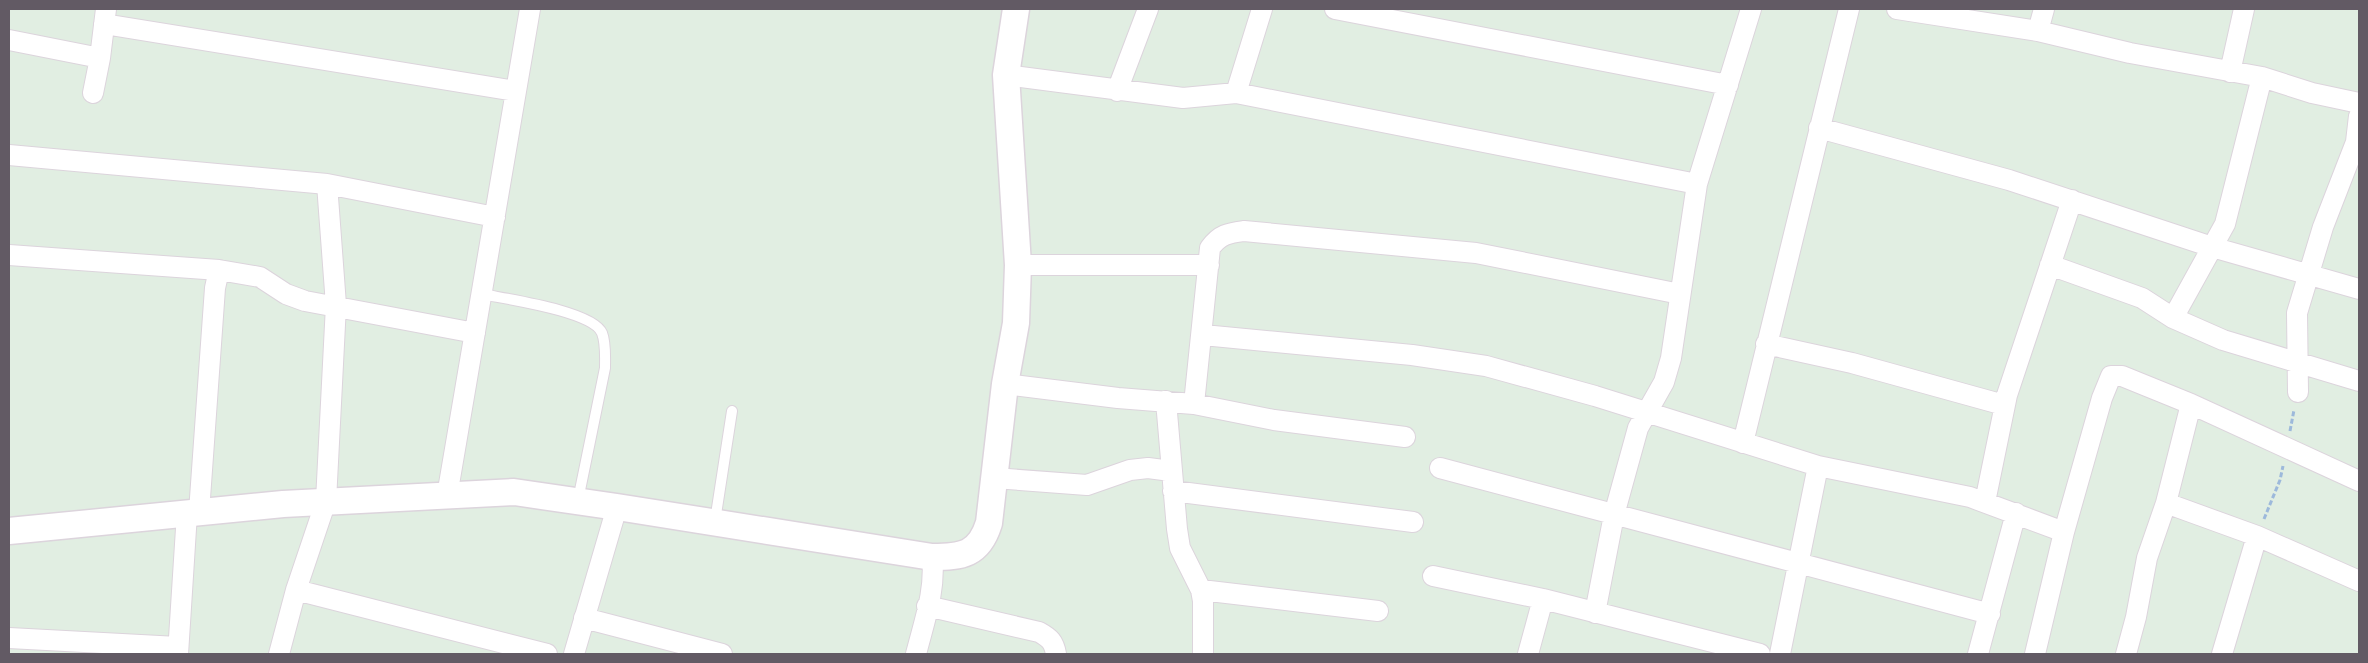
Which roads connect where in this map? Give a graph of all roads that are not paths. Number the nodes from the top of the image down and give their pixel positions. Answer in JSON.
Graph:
{"nodes":[{"id":1,"x":530,"y":9,"type":"edge"},
{"id":2,"x":1016,"y":9,"type":"edge"},
{"id":3,"x":1148,"y":9,"type":"edge"},
{"id":4,"x":1262,"y":9,"type":"edge"},
{"id":5,"x":1335,"y":9,"type":"edge"},
{"id":6,"x":1752,"y":9,"type":"edge"},
{"id":7,"x":1849,"y":9,"type":"edge"},
{"id":8,"x":1897,"y":9,"type":"edge"},
{"id":9,"x":2044,"y":9,"type":"edge"},
{"id":10,"x":2244,"y":9,"type":"edge"},
{"id":11,"x":1386,"y":14,"type":"edge"},
{"id":12,"x":105,"y":16,"type":"edge"},
{"id":13,"x":2038,"y":31,"type":"junction"},
{"id":14,"x":9,"y":40,"type":"edge"},
{"id":15,"x":100,"y":58,"type":"junction"},
{"id":16,"x":2230,"y":72,"type":"junction"},
{"id":17,"x":1006,"y":75,"type":"junction"},
{"id":18,"x":2262,"y":77,"type":"junction"},
{"id":19,"x":1728,"y":85,"type":"junction"},
{"id":20,"x":516,"y":91,"type":"junction"},
{"id":21,"x":1117,"y":91,"type":"junction"},
{"id":22,"x":93,"y":93,"type":"dead end"},
{"id":23,"x":1236,"y":93,"type":"junction"},
{"id":24,"x":2359,"y":103,"type":"edge"},
{"id":25,"x":2359,"y":116,"type":"edge"},
{"id":26,"x":1819,"y":128,"type":"junction"},
{"id":27,"x":9,"y":155,"type":"edge"},
{"id":28,"x":327,"y":184,"type":"junction"},
{"id":29,"x":1697,"y":184,"type":"junction"},
{"id":30,"x":2072,"y":200,"type":"junction"},
{"id":31,"x":495,"y":217,"type":"junction"},
{"id":32,"x":2212,"y":247,"type":"junction"},
{"id":33,"x":9,"y":255,"type":"edge"},
{"id":34,"x":1018,"y":265,"type":"junction"},
{"id":35,"x":1209,"y":265,"type":"junction"},
{"id":36,"x":2050,"y":265,"type":"junction"},
{"id":37,"x":219,"y":270,"type":"junction"},
{"id":38,"x":2308,"y":274,"type":"junction"},
{"id":39,"x":2359,"y":289,"type":"edge"},
{"id":40,"x":482,"y":294,"type":"junction"},
{"id":41,"x":1680,"y":294,"type":"junction"},
{"id":42,"x":336,"y":306,"type":"junction"},
{"id":43,"x":2173,"y":318,"type":"junction"},
{"id":44,"x":475,"y":333,"type":"junction"},
{"id":45,"x":1203,"y":335,"type":"junction"},
{"id":46,"x":1766,"y":344,"type":"junction"},
{"id":47,"x":2298,"y":364,"type":"junction"},
{"id":48,"x":2359,"y":381,"type":"edge"},
{"id":49,"x":1004,"y":384,"type":"junction"},
{"id":50,"x":2298,"y":392,"type":"dead end"},
{"id":51,"x":1166,"y":401,"type":"junction"},
{"id":52,"x":1194,"y":404,"type":"junction"},
{"id":53,"x":2191,"y":404,"type":"junction"},
{"id":54,"x":2004,"y":405,"type":"junction"},
{"id":55,"x":732,"y":411,"type":"dead end"},
{"id":56,"x":1645,"y":413,"type":"junction"},
{"id":57,"x":1405,"y":437,"type":"dead end"},
{"id":58,"x":1743,"y":443,"type":"junction"},
{"id":59,"x":1818,"y":466,"type":"junction"},
{"id":60,"x":1440,"y":468,"type":"dead end"},
{"id":61,"x":994,"y":478,"type":"junction"},
{"id":62,"x":1172,"y":481,"type":"junction"},
{"id":63,"x":2359,"y":481,"type":"edge"},
{"id":64,"x":447,"y":496,"type":"junction"},
{"id":65,"x":578,"y":501,"type":"junction"},
{"id":66,"x":326,"y":502,"type":"junction"},
{"id":67,"x":1985,"y":502,"type":"junction"},
{"id":68,"x":2166,"y":503,"type":"junction"},
{"id":69,"x":617,"y":506,"type":"junction"},
{"id":70,"x":193,"y":513,"type":"junction"},
{"id":71,"x":2016,"y":513,"type":"junction"},
{"id":72,"x":1614,"y":515,"type":"junction"},
{"id":73,"x":714,"y":522,"type":"junction"},
{"id":74,"x":1413,"y":522,"type":"dead end"},
{"id":75,"x":9,"y":531,"type":"edge"},
{"id":76,"x":2064,"y":532,"type":"junction"},
{"id":77,"x":2257,"y":536,"type":"junction"},
{"id":78,"x":932,"y":557,"type":"junction"},
{"id":79,"x":1798,"y":562,"type":"junction"},
{"id":80,"x":1433,"y":576,"type":"dead end"},
{"id":81,"x":2359,"y":581,"type":"edge"},
{"id":82,"x":296,"y":590,"type":"junction"},
{"id":83,"x":1200,"y":590,"type":"junction"},
{"id":84,"x":1543,"y":599,"type":"junction"},
{"id":85,"x":928,"y":606,"type":"junction"},
{"id":86,"x":1378,"y":611,"type":"dead end"},
{"id":87,"x":1596,"y":613,"type":"junction"},
{"id":88,"x":1990,"y":614,"type":"junction"},
{"id":89,"x":584,"y":618,"type":"junction"},
{"id":90,"x":9,"y":638,"type":"edge"},
{"id":91,"x":178,"y":650,"type":"edge"},
{"id":92,"x":279,"y":654,"type":"edge"},
{"id":93,"x":546,"y":654,"type":"edge"},
{"id":94,"x":574,"y":654,"type":"edge"},
{"id":95,"x":722,"y":654,"type":"edge"},
{"id":96,"x":916,"y":654,"type":"edge"},
{"id":97,"x":1056,"y":654,"type":"edge"},
{"id":98,"x":1203,"y":654,"type":"edge"},
{"id":99,"x":1528,"y":654,"type":"edge"},
{"id":100,"x":1760,"y":654,"type":"edge"},
{"id":101,"x":1780,"y":654,"type":"edge"},
{"id":102,"x":1978,"y":654,"type":"edge"},
{"id":103,"x":2035,"y":654,"type":"edge"},
{"id":104,"x":2126,"y":654,"type":"edge"},
{"id":105,"x":2222,"y":654,"type":"edge"}],
"edges":[{"from":1,"to":20,"type":"street"},
{"from":2,"to":17,"type":"street"},
{"from":3,"to":21,"type":"street"},
{"from":4,"to":23,"type":"street"},
{"from":5,"to":11,"type":"street"},
{"from":6,"to":19,"type":"street"},
{"from":7,"to":26,"type":"street"},
{"from":8,"to":13,"type":"street"},
{"from":9,"to":13,"type":"street"},
{"from":10,"to":16,"type":"street"},
{"from":11,"to":19,"type":"street"},
{"from":12,"to":15,"type":"street"},
{"from":12,"to":20,"type":"street"},
{"from":13,"to":16,"type":"street"},
{"from":14,"to":15,"type":"street"},
{"from":15,"to":22,"type":"street"},
{"from":16,"to":18,"type":"street"},
{"from":17,"to":21,"type":"street"},
{"from":17,"to":34,"type":"street"},
{"from":18,"to":24,"type":"street"},
{"from":18,"to":32,"type":"street"},
{"from":19,"to":29,"type":"street"},
{"from":20,"to":31,"type":"street"},
{"from":21,"to":23,"type":"street"},
{"from":23,"to":29,"type":"street"},
{"from":25,"to":38,"type":"street"},
{"from":26,"to":30,"type":"street"},
{"from":26,"to":46,"type":"street"},
{"from":27,"to":28,"type":"street"},
{"from":28,"to":31,"type":"street"},
{"from":28,"to":42,"type":"street"},
{"from":29,"to":41,"type":"street"},
{"from":30,"to":32,"type":"street"},
{"from":30,"to":36,"type":"street"},
{"from":31,"to":40,"type":"street"},
{"from":32,"to":38,"type":"street"},
{"from":32,"to":43,"type":"street"},
{"from":33,"to":37,"type":"street"},
{"from":34,"to":35,"type":"street"},
{"from":34,"to":49,"type":"street"},
{"from":35,"to":41,"type":"street"},
{"from":35,"to":45,"type":"street"},
{"from":36,"to":43,"type":"street"},
{"from":36,"to":54,"type":"street"},
{"from":37,"to":42,"type":"street"},
{"from":37,"to":70,"type":"street"},
{"from":38,"to":39,"type":"street"},
{"from":38,"to":47,"type":"street"},
{"from":40,"to":44,"type":"street"},
{"from":40,"to":65,"type":"lane"},
{"from":41,"to":56,"type":"street"},
{"from":42,"to":44,"type":"street"},
{"from":42,"to":66,"type":"street"},
{"from":43,"to":47,"type":"street"},
{"from":44,"to":64,"type":"street"},
{"from":45,"to":52,"type":"street"},
{"from":45,"to":56,"type":"street"},
{"from":46,"to":54,"type":"street"},
{"from":46,"to":58,"type":"street"},
{"from":47,"to":48,"type":"street"},
{"from":47,"to":50,"type":"street"},
{"from":49,"to":51,"type":"street"},
{"from":49,"to":61,"type":"street"},
{"from":51,"to":52,"type":"street"},
{"from":51,"to":62,"type":"street"},
{"from":52,"to":57,"type":"street"},
{"from":53,"to":63,"type":"street"},
{"from":53,"to":68,"type":"street"},
{"from":53,"to":76,"type":"street"},
{"from":54,"to":67,"type":"street"},
{"from":55,"to":73,"type":"lane"},
{"from":56,"to":58,"type":"street"},
{"from":56,"to":72,"type":"street"},
{"from":58,"to":59,"type":"street"},
{"from":59,"to":67,"type":"street"},
{"from":59,"to":79,"type":"street"},
{"from":60,"to":72,"type":"street"},
{"from":61,"to":62,"type":"street"},
{"from":61,"to":78,"type":"street"},
{"from":62,"to":74,"type":"street"},
{"from":62,"to":83,"type":"street"},
{"from":64,"to":65,"type":"street"},
{"from":64,"to":66,"type":"street"},
{"from":65,"to":69,"type":"street"},
{"from":66,"to":70,"type":"street"},
{"from":66,"to":82,"type":"street"},
{"from":67,"to":71,"type":"street"},
{"from":68,"to":77,"type":"street"},
{"from":68,"to":104,"type":"street"},
{"from":69,"to":73,"type":"street"},
{"from":69,"to":89,"type":"street"},
{"from":70,"to":75,"type":"street"},
{"from":70,"to":91,"type":"street"},
{"from":71,"to":76,"type":"street"},
{"from":71,"to":88,"type":"street"},
{"from":72,"to":79,"type":"street"},
{"from":72,"to":87,"type":"street"},
{"from":73,"to":78,"type":"street"},
{"from":76,"to":103,"type":"street"},
{"from":77,"to":81,"type":"street"},
{"from":77,"to":105,"type":"street"},
{"from":78,"to":85,"type":"street"},
{"from":79,"to":88,"type":"street"},
{"from":79,"to":101,"type":"street"},
{"from":80,"to":84,"type":"street"},
{"from":82,"to":92,"type":"street"},
{"from":82,"to":93,"type":"street"},
{"from":83,"to":86,"type":"street"},
{"from":83,"to":98,"type":"street"},
{"from":84,"to":87,"type":"street"},
{"from":84,"to":99,"type":"street"},
{"from":85,"to":96,"type":"street"},
{"from":85,"to":97,"type":"street"},
{"from":87,"to":100,"type":"street"},
{"from":88,"to":102,"type":"street"},
{"from":89,"to":94,"type":"street"},
{"from":89,"to":95,"type":"street"},
{"from":90,"to":91,"type":"street"}]}
